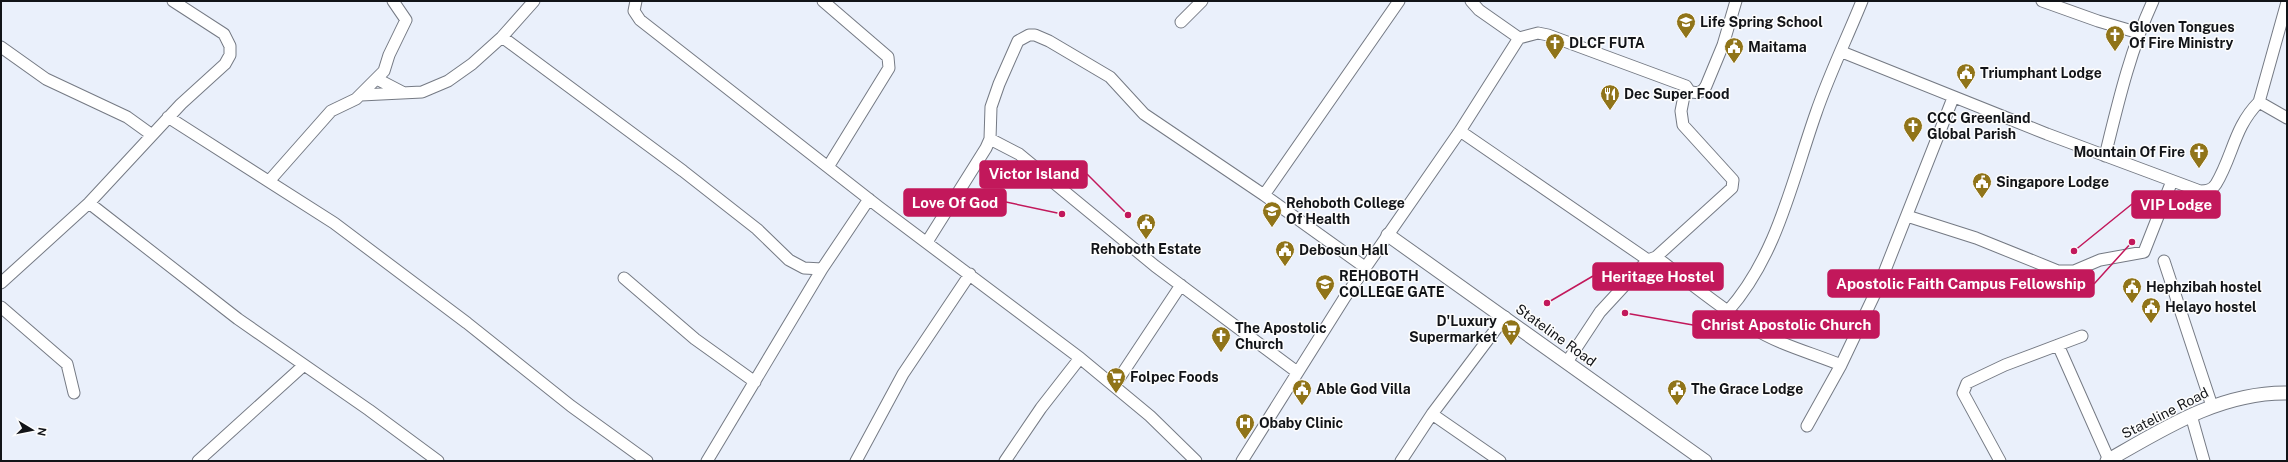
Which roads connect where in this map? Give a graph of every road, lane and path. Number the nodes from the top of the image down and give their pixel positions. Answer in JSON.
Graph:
{"nodes":[{"id":1,"x":172,"y":1,"type":"edge"},
{"id":2,"x":393,"y":1,"type":"edge"},
{"id":3,"x":534,"y":1,"type":"edge"},
{"id":4,"x":636,"y":1,"type":"edge"},
{"id":5,"x":822,"y":1,"type":"edge"},
{"id":6,"x":1202,"y":1,"type":"edge"},
{"id":7,"x":1399,"y":1,"type":"edge"},
{"id":8,"x":1471,"y":1,"type":"edge"},
{"id":9,"x":1736,"y":1,"type":"edge"},
{"id":10,"x":1862,"y":1,"type":"edge"},
{"id":11,"x":2042,"y":1,"type":"edge"},
{"id":12,"x":2153,"y":1,"type":"edge"},
{"id":13,"x":2287,"y":2,"type":"edge"},
{"id":14,"x":1181,"y":22,"type":"dead end"},
{"id":15,"x":2139,"y":33,"type":"junction"},
{"id":16,"x":502,"y":37,"type":"junction"},
{"id":17,"x":1519,"y":38,"type":"junction"},
{"id":18,"x":1,"y":47,"type":"edge"},
{"id":19,"x":1842,"y":52,"type":"junction"},
{"id":20,"x":377,"y":79,"type":"junction"},
{"id":21,"x":1686,"y":86,"type":"junction"},
{"id":22,"x":402,"y":92,"type":"junction"},
{"id":23,"x":361,"y":95,"type":"junction"},
{"id":24,"x":1954,"y":98,"type":"junction"},
{"id":25,"x":2259,"y":102,"type":"junction"},
{"id":26,"x":168,"y":117,"type":"junction"},
{"id":27,"x":2287,"y":118,"type":"edge"},
{"id":28,"x":1460,"y":131,"type":"junction"},
{"id":29,"x":152,"y":135,"type":"junction"},
{"id":30,"x":990,"y":139,"type":"junction"},
{"id":31,"x":2105,"y":156,"type":"junction"},
{"id":32,"x":828,"y":167,"type":"junction"},
{"id":33,"x":270,"y":180,"type":"junction"},
{"id":34,"x":2172,"y":181,"type":"junction"},
{"id":35,"x":1264,"y":195,"type":"junction"},
{"id":36,"x":869,"y":199,"type":"junction"},
{"id":37,"x":89,"y":203,"type":"junction"},
{"id":38,"x":1907,"y":216,"type":"junction"},
{"id":39,"x":1388,"y":235,"type":"junction"},
{"id":40,"x":927,"y":242,"type":"junction"},
{"id":41,"x":1652,"y":258,"type":"junction"},
{"id":42,"x":2164,"y":261,"type":"dead end"},
{"id":43,"x":1366,"y":268,"type":"junction"},
{"id":44,"x":822,"y":269,"type":"junction"},
{"id":45,"x":970,"y":274,"type":"junction"},
{"id":46,"x":624,"y":278,"type":"dead end"},
{"id":47,"x":1,"y":283,"type":"edge"},
{"id":48,"x":1181,"y":285,"type":"junction"},
{"id":49,"x":1,"y":307,"type":"edge"},
{"id":50,"x":1728,"y":311,"type":"junction"},
{"id":51,"x":1505,"y":317,"type":"junction"},
{"id":52,"x":2082,"y":336,"type":"dead end"},
{"id":53,"x":2058,"y":345,"type":"junction"},
{"id":54,"x":1080,"y":358,"type":"junction"},
{"id":55,"x":1567,"y":362,"type":"junction"},
{"id":56,"x":1841,"y":365,"type":"junction"},
{"id":57,"x":303,"y":366,"type":"junction"},
{"id":58,"x":1297,"y":372,"type":"junction"},
{"id":59,"x":755,"y":382,"type":"junction"},
{"id":60,"x":1114,"y":386,"type":"junction"},
{"id":61,"x":74,"y":393,"type":"dead end"},
{"id":62,"x":2287,"y":393,"type":"edge"},
{"id":63,"x":2212,"y":406,"type":"junction"},
{"id":64,"x":1432,"y":414,"type":"junction"},
{"id":65,"x":2191,"y":415,"type":"junction"},
{"id":66,"x":1807,"y":426,"type":"dead end"},
{"id":67,"x":198,"y":461,"type":"edge"},
{"id":68,"x":438,"y":461,"type":"edge"},
{"id":69,"x":647,"y":461,"type":"edge"},
{"id":70,"x":707,"y":461,"type":"edge"},
{"id":71,"x":856,"y":461,"type":"edge"},
{"id":72,"x":1005,"y":461,"type":"edge"},
{"id":73,"x":1196,"y":461,"type":"edge"},
{"id":74,"x":1242,"y":461,"type":"edge"},
{"id":75,"x":1401,"y":461,"type":"edge"},
{"id":76,"x":1500,"y":461,"type":"edge"},
{"id":77,"x":1705,"y":461,"type":"edge"},
{"id":78,"x":2000,"y":461,"type":"edge"},
{"id":79,"x":2108,"y":461,"type":"edge"},
{"id":80,"x":2204,"y":461,"type":"edge"}],
"edges":[{"from":1,"to":26,"type":"street"},
{"from":2,"to":20,"type":"street"},
{"from":3,"to":16,"type":"street"},
{"from":4,"to":32,"type":"street"},
{"from":5,"to":32,"type":"street"},
{"from":6,"to":14,"type":"street"},
{"from":7,"to":35,"type":"street"},
{"from":8,"to":17,"type":"street"},
{"from":9,"to":21,"type":"street"},
{"from":10,"to":19,"type":"street"},
{"from":11,"to":15,"type":"street"},
{"from":12,"to":15,"type":"street"},
{"from":13,"to":25,"type":"street"},
{"from":15,"to":31,"type":"street"},
{"from":16,"to":22,"type":"street"},
{"from":16,"to":44,"type":"street"},
{"from":17,"to":21,"type":"street"},
{"from":17,"to":28,"type":"street"},
{"from":18,"to":29,"type":"street"},
{"from":19,"to":24,"type":"street"},
{"from":19,"to":50,"type":"street"},
{"from":20,"to":22,"type":"street"},
{"from":20,"to":23,"type":"street"},
{"from":21,"to":41,"type":"street"},
{"from":22,"to":23,"type":"street"},
{"from":23,"to":33,"type":"street"},
{"from":24,"to":31,"type":"street"},
{"from":24,"to":38,"type":"street"},
{"from":25,"to":27,"type":"street"},
{"from":25,"to":34,"type":"street"},
{"from":26,"to":29,"type":"street"},
{"from":26,"to":33,"type":"street"},
{"from":28,"to":39,"type":"street"},
{"from":28,"to":41,"type":"street"},
{"from":29,"to":37,"type":"street"},
{"from":30,"to":35,"type":"street"},
{"from":30,"to":40,"type":"street"},
{"from":30,"to":48,"type":"street"},
{"from":31,"to":34,"type":"street"},
{"from":32,"to":36,"type":"street"},
{"from":33,"to":69,"type":"street"},
{"from":34,"to":38,"type":"street"},
{"from":35,"to":43,"type":"street"},
{"from":36,"to":40,"type":"street"},
{"from":36,"to":44,"type":"street"},
{"from":37,"to":47,"type":"street"},
{"from":37,"to":57,"type":"street"},
{"from":38,"to":56,"type":"street"},
{"from":39,"to":43,"type":"street"},
{"from":39,"to":51,"type":"street","name":"Stateline Road"},
{"from":40,"to":45,"type":"street"},
{"from":41,"to":50,"type":"street"},
{"from":41,"to":55,"type":"street"},
{"from":42,"to":63,"type":"street"},
{"from":43,"to":58,"type":"street"},
{"from":44,"to":59,"type":"street"},
{"from":45,"to":54,"type":"street"},
{"from":45,"to":71,"type":"street"},
{"from":46,"to":59,"type":"street"},
{"from":48,"to":58,"type":"street"},
{"from":48,"to":60,"type":"street"},
{"from":49,"to":61,"type":"street"},
{"from":50,"to":56,"type":"street"},
{"from":51,"to":55,"type":"street","name":"Stateline Road"},
{"from":51,"to":64,"type":"street"},
{"from":52,"to":53,"type":"street"},
{"from":53,"to":78,"type":"street"},
{"from":53,"to":79,"type":"street"},
{"from":54,"to":60,"type":"street"},
{"from":54,"to":72,"type":"street"},
{"from":55,"to":77,"type":"street","name":"Stateline Road"},
{"from":56,"to":66,"type":"street"},
{"from":57,"to":67,"type":"street"},
{"from":57,"to":68,"type":"street"},
{"from":58,"to":74,"type":"street"},
{"from":59,"to":70,"type":"street"},
{"from":60,"to":73,"type":"street"},
{"from":62,"to":63,"type":"street","name":"Stateline Road"},
{"from":63,"to":65,"type":"street","name":"Stateline Road"},
{"from":64,"to":75,"type":"street"},
{"from":64,"to":76,"type":"street"},
{"from":65,"to":79,"type":"street","name":"Stateline Road"},
{"from":65,"to":80,"type":"street"}]}
